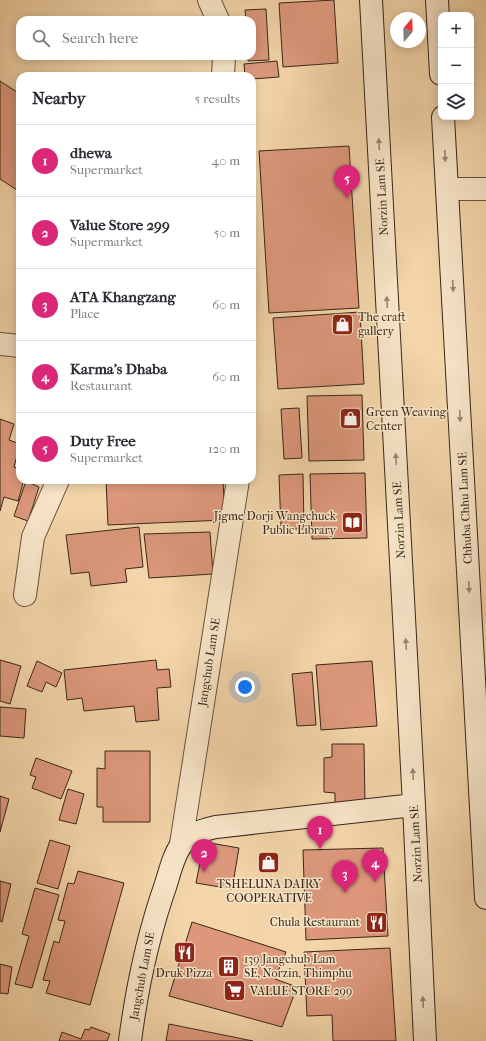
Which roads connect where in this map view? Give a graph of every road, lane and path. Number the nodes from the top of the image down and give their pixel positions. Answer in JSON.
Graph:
{"nodes":[{"id":1,"x":209,"y":0,"type":"edge"},
{"id":2,"x":371,"y":0,"type":"edge"},
{"id":3,"x":437,"y":0,"type":"edge"},
{"id":4,"x":216,"y":16,"type":"edge"},
{"id":5,"x":440,"y":48,"type":"edge"},
{"id":6,"x":224,"y":60,"type":"edge"},
{"id":7,"x":223,"y":72,"type":"edge"},
{"id":8,"x":443,"y":120,"type":"edge"},
{"id":9,"x":447,"y":189,"type":"junction"},
{"id":10,"x":486,"y":189,"type":"edge"},
{"id":11,"x":0,"y":344,"type":"edge"},
{"id":12,"x":16,"y":346,"type":"edge"},
{"id":13,"x":56,"y":484,"type":"edge"},
{"id":14,"x":237,"y":484,"type":"edge"},
{"id":15,"x":25,"y":595,"type":"dead end"},
{"id":16,"x":482,"y":763,"type":"edge"},
{"id":17,"x":414,"y":806,"type":"junction"},
{"id":18,"x":187,"y":840,"type":"junction"},
{"id":19,"x":486,"y":898,"type":"edge"},
{"id":20,"x":130,"y":1041,"type":"edge"},
{"id":21,"x":425,"y":1041,"type":"edge"}],
"edges":[{"from":1,"to":4,"type":"main road"},
{"from":17,"to":2,"type":"main road","name":"Norzin Lam SE","one_way":true},
{"from":3,"to":5,"type":"main road"},
{"from":6,"to":7,"type":"main road"},
{"from":8,"to":9,"type":"main road","name":"Chhuba Chhu Lam SE","one_way":true},
{"from":9,"to":10,"type":"main road"},
{"from":9,"to":16,"type":"main road","name":"Chhuba Chhu Lam SE","one_way":true},
{"from":11,"to":12,"type":"main road"},
{"from":13,"to":15,"type":"main road"},
{"from":14,"to":18,"type":"main road","name":"Jangchub Lam SE"},
{"from":16,"to":19,"type":"main road","name":"Chhuba Chhu Lam SE"},
{"from":17,"to":18,"type":"main road"},
{"from":21,"to":17,"type":"main road","name":"Norzin Lam SE","one_way":true},
{"from":18,"to":20,"type":"main road","name":"Jangchub Lam SE"}]}
